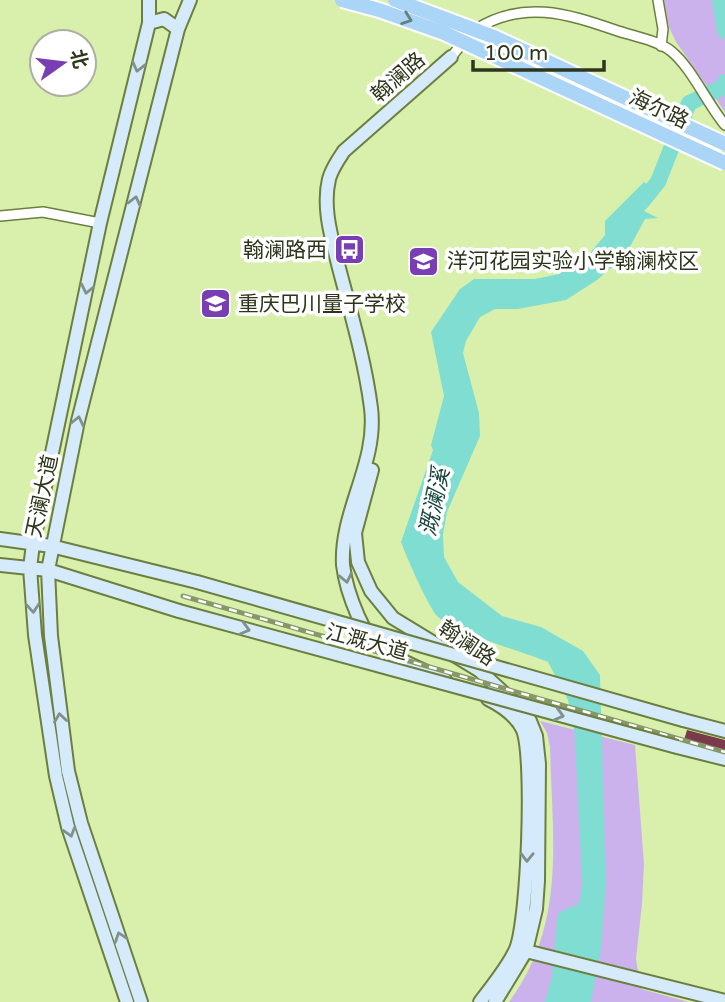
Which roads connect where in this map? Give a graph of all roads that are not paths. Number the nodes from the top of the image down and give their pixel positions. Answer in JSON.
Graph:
{"nodes":[{"id":1,"x":149,"y":0,"type":"edge"},
{"id":2,"x":190,"y":0,"type":"edge"},
{"id":3,"x":342,"y":0,"type":"edge"},
{"id":4,"x":395,"y":0,"type":"edge"},
{"id":5,"x":658,"y":0,"type":"edge"},
{"id":6,"x":149,"y":23,"type":"junction"},
{"id":7,"x":178,"y":29,"type":"junction"},
{"id":8,"x":662,"y":46,"type":"junction"},
{"id":9,"x":451,"y":57,"type":"junction"},
{"id":10,"x":725,"y":125,"type":"edge"},
{"id":11,"x":725,"y":144,"type":"edge"},
{"id":12,"x":725,"y":163,"type":"edge"},
{"id":13,"x":0,"y":216,"type":"edge"},
{"id":14,"x":100,"y":223,"type":"junction"},
{"id":15,"x":0,"y":539,"type":"edge"},
{"id":16,"x":33,"y":544,"type":"junction"},
{"id":17,"x":51,"y":546,"type":"junction"},
{"id":18,"x":0,"y":565,"type":"edge"},
{"id":19,"x":30,"y":568,"type":"junction"},
{"id":20,"x":48,"y":570,"type":"junction"},
{"id":21,"x":725,"y":731,"type":"edge"},
{"id":22,"x":725,"y":759,"type":"edge"},
{"id":23,"x":521,"y":950,"type":"junction"},
{"id":24,"x":725,"y":1001,"type":"edge"},
{"id":25,"x":127,"y":1002,"type":"edge"},
{"id":26,"x":141,"y":1002,"type":"edge"},
{"id":27,"x":480,"y":1002,"type":"edge"},
{"id":28,"x":495,"y":1002,"type":"edge"}],
"edges":[{"from":1,"to":6,"type":"street","name":"天澜大道"},
{"from":2,"to":7,"type":"street","name":"天澜大道"},
{"from":3,"to":12,"type":"main road","name":"海尔路","one_way":true,"bridge":true},
{"from":4,"to":11,"type":"main road","name":"海尔路","bridge":true},
{"from":5,"to":8,"type":"street"},
{"from":6,"to":7,"type":"street"},
{"from":6,"to":14,"type":"street","name":"天澜大道","one_way":true},
{"from":17,"to":7,"type":"street","name":"天澜大道","one_way":true},
{"from":8,"to":9,"type":"street"},
{"from":8,"to":10,"type":"street"},
{"from":9,"to":23,"type":"street","name":"翰澜路"},
{"from":9,"to":23,"type":"street","name":"翰澜路","one_way":true},
{"from":13,"to":14,"type":"street"},
{"from":14,"to":16,"type":"street","name":"天澜大道","one_way":true},
{"from":15,"to":16,"type":"street","name":"江溉大道"},
{"from":16,"to":17,"type":"street","name":"江溉大道"},
{"from":16,"to":19,"type":"street","name":"天澜大道"},
{"from":17,"to":20,"type":"street","name":"天澜大道"},
{"from":17,"to":21,"type":"street","name":"江溉大道","bridge":true},
{"from":18,"to":19,"type":"street","name":"江溉大道"},
{"from":19,"to":20,"type":"street","name":"江溉大道"},
{"from":19,"to":25,"type":"street","name":"天澜大道","one_way":true},
{"from":20,"to":22,"type":"street","name":"江溉大道","one_way":true,"bridge":true},
{"from":26,"to":20,"type":"street","name":"天澜大道","one_way":true},
{"from":23,"to":24,"type":"street"},
{"from":23,"to":27,"type":"street","name":"翰澜路"},
{"from":23,"to":28,"type":"street","name":"翰澜路"}]}
